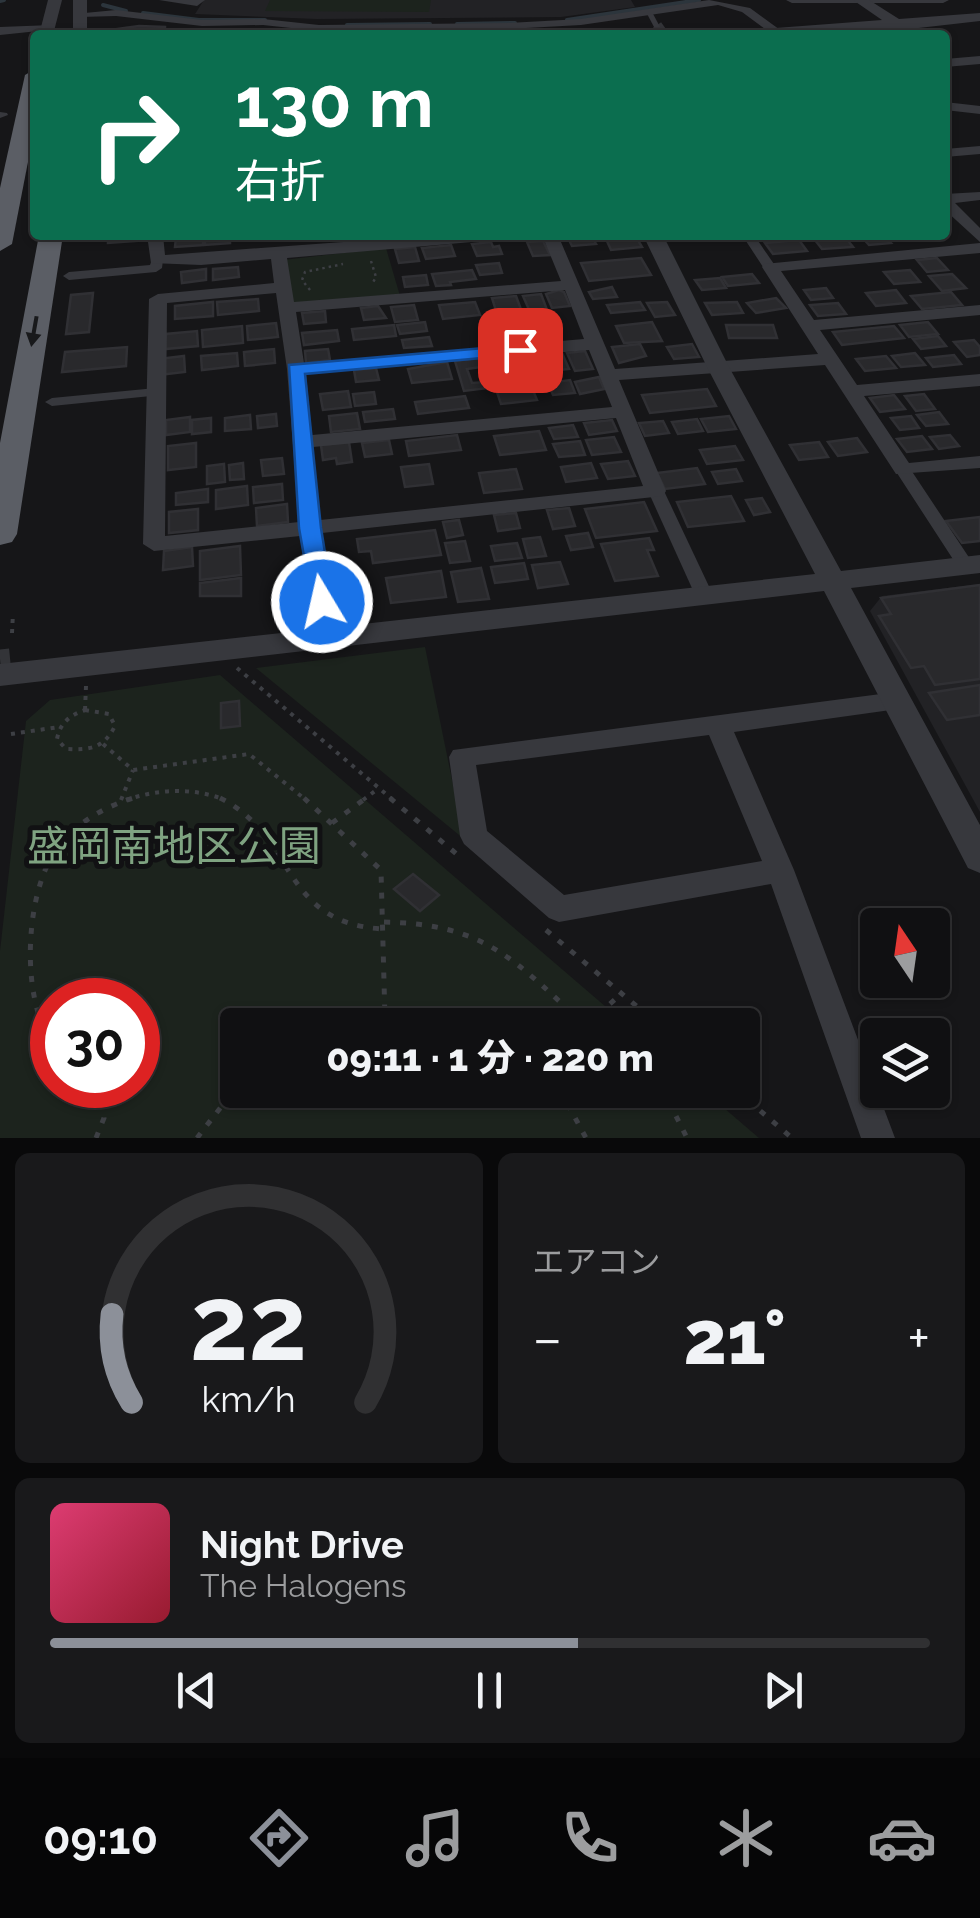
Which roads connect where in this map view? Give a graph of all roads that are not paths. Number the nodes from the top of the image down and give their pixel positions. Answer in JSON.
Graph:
{"nodes":[{"id":1,"x":54,"y":0,"type":"edge"},
{"id":2,"x":166,"y":0,"type":"edge"},
{"id":3,"x":198,"y":0,"type":"edge"},
{"id":4,"x":764,"y":0,"type":"edge"},
{"id":5,"x":792,"y":0,"type":"edge"},
{"id":6,"x":861,"y":0,"type":"edge"},
{"id":7,"x":942,"y":0,"type":"edge"},
{"id":8,"x":645,"y":4,"type":"edge"},
{"id":9,"x":80,"y":7,"type":"edge"},
{"id":10,"x":746,"y":10,"type":"junction"},
{"id":11,"x":980,"y":19,"type":"edge"},
{"id":12,"x":657,"y":26,"type":"dead end"},
{"id":13,"x":0,"y":30,"type":"edge"},
{"id":14,"x":47,"y":30,"type":"edge"},
{"id":15,"x":308,"y":30,"type":"edge"},
{"id":16,"x":544,"y":30,"type":"edge"},
{"id":17,"x":774,"y":30,"type":"edge"},
{"id":18,"x":907,"y":30,"type":"edge"},
{"id":19,"x":30,"y":31,"type":"edge"},
{"id":20,"x":980,"y":60,"type":"edge"},
{"id":21,"x":950,"y":61,"type":"edge"},
{"id":22,"x":28,"y":78,"type":"edge"},
{"id":23,"x":950,"y":107,"type":"edge"},
{"id":24,"x":980,"y":110,"type":"edge"},
{"id":25,"x":980,"y":150,"type":"edge"},
{"id":26,"x":950,"y":152,"type":"edge"},
{"id":27,"x":980,"y":196,"type":"edge"},
{"id":28,"x":950,"y":199,"type":"edge"},
{"id":29,"x":950,"y":205,"type":"edge"},
{"id":30,"x":980,"y":237,"type":"edge"},
{"id":31,"x":50,"y":240,"type":"edge"},
{"id":32,"x":156,"y":240,"type":"edge"},
{"id":33,"x":450,"y":240,"type":"edge"},
{"id":34,"x":552,"y":240,"type":"edge"},
{"id":35,"x":655,"y":240,"type":"edge"},
{"id":36,"x":751,"y":240,"type":"edge"},
{"id":37,"x":0,"y":244,"type":"edge"},
{"id":38,"x":980,"y":248,"type":"edge"},
{"id":39,"x":370,"y":249,"type":"edge"},
{"id":40,"x":278,"y":254,"type":"junction"},
{"id":41,"x":157,"y":260,"type":"junction"},
{"id":42,"x":770,"y":267,"type":"junction"},
{"id":43,"x":69,"y":276,"type":"dead end"},
{"id":44,"x":570,"y":284,"type":"junction"},
{"id":45,"x":282,"y":287,"type":"junction"},
{"id":46,"x":286,"y":308,"type":"junction"},
{"id":47,"x":980,"y":310,"type":"edge"},
{"id":48,"x":810,"y":326,"type":"junction"},
{"id":49,"x":594,"y":344,"type":"junction"},
{"id":50,"x":828,"y":359,"type":"junction"},
{"id":51,"x":718,"y":367,"type":"junction"},
{"id":52,"x":296,"y":369,"type":"junction"},
{"id":53,"x":608,"y":376,"type":"junction"},
{"id":54,"x":980,"y":380,"type":"edge"},
{"id":55,"x":850,"y":391,"type":"junction"},
{"id":56,"x":156,"y":392,"type":"junction"},
{"id":57,"x":52,"y":402,"type":"dead end"},
{"id":58,"x":622,"y":412,"type":"junction"},
{"id":59,"x":302,"y":442,"type":"junction"},
{"id":60,"x":980,"y":462,"type":"edge"},
{"id":61,"x":903,"y":470,"type":"junction"},
{"id":62,"x":656,"y":491,"type":"junction"},
{"id":63,"x":310,"y":528,"type":"junction"},
{"id":64,"x":0,"y":534,"type":"edge"},
{"id":65,"x":973,"y":565,"type":"edge"},
{"id":66,"x":834,"y":581,"type":"junction"},
{"id":67,"x":704,"y":597,"type":"junction"},
{"id":68,"x":327,"y":639,"type":"junction"},
{"id":69,"x":0,"y":675,"type":"edge"},
{"id":70,"x":896,"y":701,"type":"junction"},
{"id":71,"x":718,"y":725,"type":"junction"},
{"id":72,"x":980,"y":858,"type":"edge"},
{"id":73,"x":780,"y":870,"type":"junction"},
{"id":74,"x":878,"y":1138,"type":"edge"}],
"edges":[{"from":1,"to":14,"type":"street"},
{"from":2,"to":3,"type":"street"},
{"from":4,"to":10,"type":"street"},
{"from":5,"to":6,"type":"street"},
{"from":6,"to":7,"type":"street"},
{"from":6,"to":18,"type":"street"},
{"from":8,"to":10,"type":"street"},
{"from":8,"to":12,"type":"street"},
{"from":8,"to":16,"type":"street"},
{"from":9,"to":15,"type":"street"},
{"from":10,"to":17,"type":"street"},
{"from":11,"to":18,"type":"street"},
{"from":13,"to":19,"type":"street"},
{"from":20,"to":21,"type":"street"},
{"from":22,"to":37,"type":"highway"},
{"from":23,"to":24,"type":"street"},
{"from":25,"to":26,"type":"street"},
{"from":27,"to":28,"type":"street"},
{"from":29,"to":30,"type":"street"},
{"from":31,"to":64,"type":"highway","one_way":true},
{"from":32,"to":41,"type":"street"},
{"from":33,"to":39,"type":"street"},
{"from":34,"to":44,"type":"street"},
{"from":35,"to":51,"type":"street"},
{"from":36,"to":42,"type":"street"},
{"from":38,"to":42,"type":"street"},
{"from":39,"to":40,"type":"street"},
{"from":40,"to":41,"type":"street"},
{"from":40,"to":45,"type":"street"},
{"from":41,"to":43,"type":"street"},
{"from":42,"to":48,"type":"street"},
{"from":44,"to":46,"type":"street"},
{"from":44,"to":49,"type":"street"},
{"from":45,"to":46,"type":"street"},
{"from":45,"to":56,"type":"street"},
{"from":46,"to":52,"type":"street"},
{"from":47,"to":48,"type":"street"},
{"from":48,"to":50,"type":"street"},
{"from":49,"to":52,"type":"street"},
{"from":49,"to":53,"type":"street"},
{"from":50,"to":51,"type":"street"},
{"from":50,"to":55,"type":"street"},
{"from":51,"to":53,"type":"street"},
{"from":51,"to":66,"type":"street"},
{"from":52,"to":59,"type":"street"},
{"from":53,"to":58,"type":"street"},
{"from":54,"to":55,"type":"street"},
{"from":55,"to":61,"type":"street"},
{"from":56,"to":57,"type":"street"},
{"from":56,"to":63,"type":"street"},
{"from":58,"to":59,"type":"street"},
{"from":58,"to":62,"type":"street"},
{"from":59,"to":63,"type":"street"},
{"from":60,"to":61,"type":"street"},
{"from":61,"to":65,"type":"street"},
{"from":62,"to":63,"type":"street"},
{"from":62,"to":67,"type":"street"},
{"from":63,"to":68,"type":"street"},
{"from":65,"to":66,"type":"street"},
{"from":66,"to":67,"type":"street"},
{"from":66,"to":70,"type":"street"},
{"from":67,"to":68,"type":"street"},
{"from":68,"to":69,"type":"street"},
{"from":70,"to":71,"type":"street"},
{"from":70,"to":72,"type":"street"},
{"from":71,"to":73,"type":"street"},
{"from":71,"to":73,"type":"street"},
{"from":73,"to":74,"type":"street"}]}
